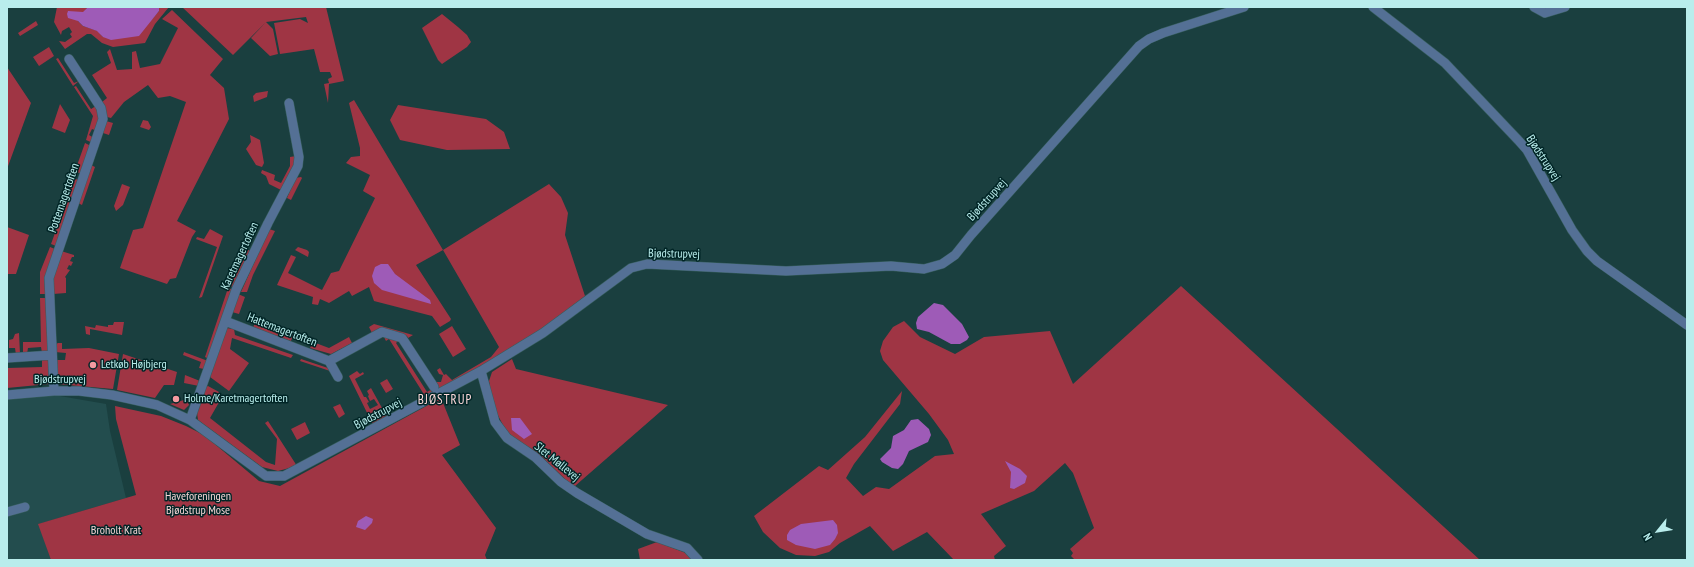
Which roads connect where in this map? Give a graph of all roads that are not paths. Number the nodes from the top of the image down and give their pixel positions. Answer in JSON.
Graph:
{"nodes":[{"id":1,"x":1244,"y":7,"type":"edge"},
{"id":2,"x":1373,"y":7,"type":"edge"},
{"id":3,"x":1534,"y":7,"type":"edge"},
{"id":4,"x":1565,"y":7,"type":"edge"},
{"id":5,"x":69,"y":59,"type":"dead end"},
{"id":6,"x":289,"y":103,"type":"dead end"},
{"id":7,"x":225,"y":321,"type":"junction"},
{"id":8,"x":1687,"y":325,"type":"edge"},
{"id":9,"x":52,"y":355,"type":"junction"},
{"id":10,"x":7,"y":358,"type":"edge"},
{"id":11,"x":330,"y":361,"type":"junction"},
{"id":12,"x":481,"y":371,"type":"junction"},
{"id":13,"x":338,"y":377,"type":"dead end"},
{"id":14,"x":434,"y":387,"type":"dead end"},
{"id":15,"x":54,"y":390,"type":"junction"},
{"id":16,"x":7,"y":395,"type":"edge"},
{"id":17,"x":190,"y":420,"type":"junction"},
{"id":18,"x":25,"y":507,"type":"dead end"},
{"id":19,"x":7,"y":512,"type":"edge"},
{"id":20,"x":698,"y":560,"type":"edge"}],
"edges":[{"from":1,"to":12,"type":"street","name":"Bjødstrupvej"},
{"from":2,"to":8,"type":"street","name":"Bjødstrupvej"},
{"from":3,"to":4,"type":"street"},
{"from":5,"to":9,"type":"street","name":"Pottemagertoften"},
{"from":6,"to":7,"type":"street","name":"Karetmagertoften"},
{"from":7,"to":11,"type":"street","name":"Hattemagertoften"},
{"from":7,"to":17,"type":"street","name":"Karetmagertoften"},
{"from":9,"to":10,"type":"street"},
{"from":9,"to":15,"type":"street","name":"Pottemagertoften"},
{"from":11,"to":13,"type":"street"},
{"from":11,"to":14,"type":"street"},
{"from":12,"to":17,"type":"street","name":"Bjødstrupvej"},
{"from":12,"to":20,"type":"street","name":"Slet Møllevej"},
{"from":15,"to":16,"type":"street","name":"Bjødstrupvej"},
{"from":15,"to":17,"type":"street","name":"Bjødstrupvej"},
{"from":18,"to":19,"type":"street"}]}
